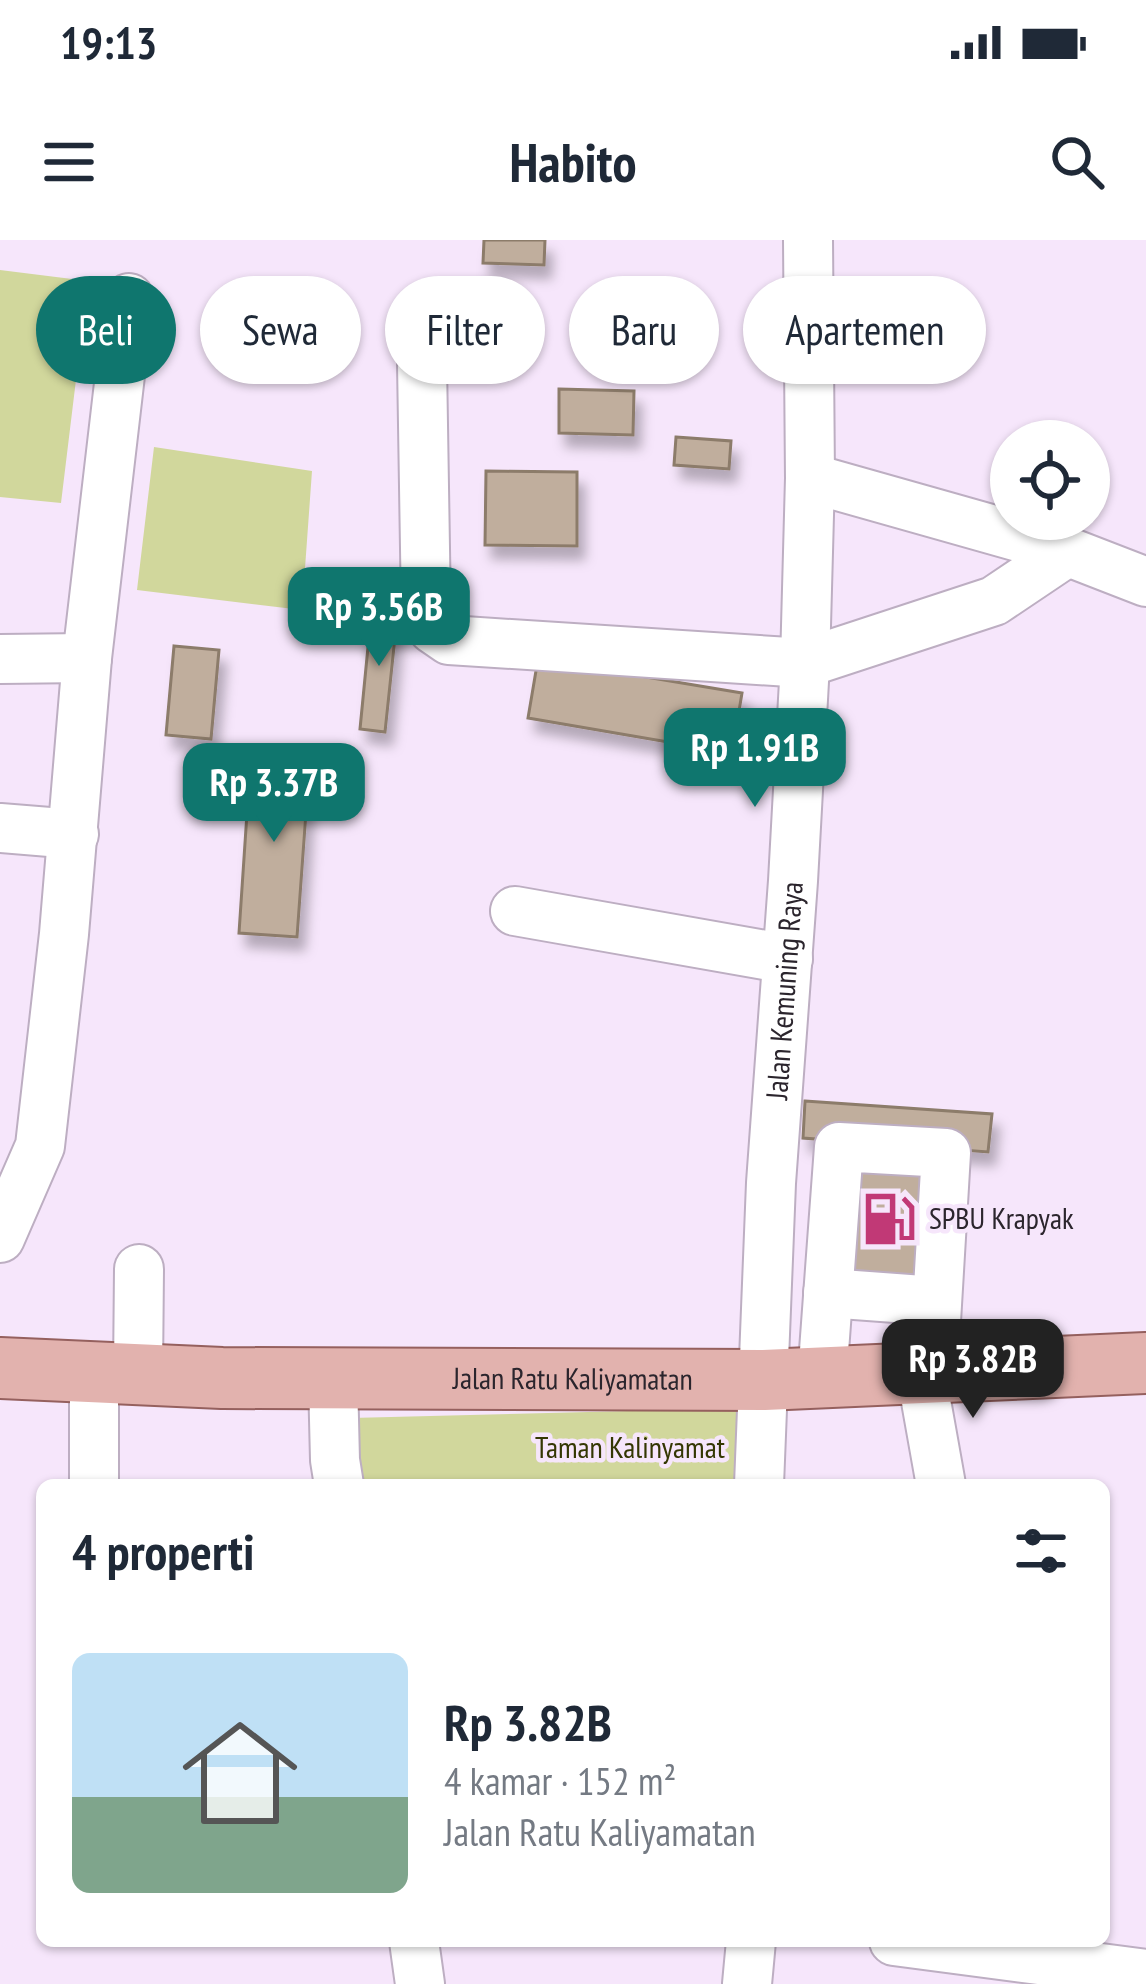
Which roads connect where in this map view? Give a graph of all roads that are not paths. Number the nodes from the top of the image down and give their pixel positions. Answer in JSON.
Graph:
{"nodes":[{"id":1,"x":808,"y":240,"type":"edge"},
{"id":2,"x":119,"y":384,"type":"edge"},
{"id":3,"x":422,"y":384,"type":"edge"},
{"id":4,"x":811,"y":478,"type":"junction"},
{"id":5,"x":1067,"y":552,"type":"junction"},
{"id":6,"x":1146,"y":582,"type":"edge"},
{"id":7,"x":87,"y":658,"type":"junction"},
{"id":8,"x":0,"y":659,"type":"edge"},
{"id":9,"x":805,"y":663,"type":"junction"},
{"id":10,"x":0,"y":828,"type":"edge"},
{"id":11,"x":74,"y":834,"type":"junction"},
{"id":12,"x":515,"y":911,"type":"dead end"},
{"id":13,"x":788,"y":959,"type":"junction"},
{"id":14,"x":0,"y":1238,"type":"edge"},
{"id":15,"x":139,"y":1269,"type":"dead end"},
{"id":16,"x":828,"y":1293,"type":"junction"},
{"id":17,"x":936,"y":1301,"type":"junction"},
{"id":18,"x":1146,"y":1363,"type":"edge"},
{"id":19,"x":0,"y":1368,"type":"edge"},
{"id":20,"x":116,"y":1372,"type":"junction"},
{"id":21,"x":927,"y":1372,"type":"junction"},
{"id":22,"x":333,"y":1379,"type":"junction"},
{"id":23,"x":793,"y":1379,"type":"junction"},
{"id":24,"x":95,"y":1479,"type":"edge"},
{"id":25,"x":338,"y":1479,"type":"edge"},
{"id":26,"x":761,"y":1479,"type":"edge"},
{"id":27,"x":940,"y":1479,"type":"edge"},
{"id":28,"x":415,"y":1947,"type":"edge"},
{"id":29,"x":750,"y":1947,"type":"edge"},
{"id":30,"x":940,"y":1947,"type":"edge"},
{"id":31,"x":1146,"y":1974,"type":"edge"},
{"id":32,"x":420,"y":1984,"type":"edge"},
{"id":33,"x":747,"y":1984,"type":"edge"}],
"edges":[{"from":1,"to":4,"type":"street","name":"Jalan Kemuning Raya"},
{"from":2,"to":7,"type":"street"},
{"from":3,"to":9,"type":"street"},
{"from":4,"to":5,"type":"street"},
{"from":4,"to":9,"type":"street","name":"Jalan Kemuning Raya"},
{"from":5,"to":6,"type":"street"},
{"from":5,"to":9,"type":"street"},
{"from":7,"to":8,"type":"street"},
{"from":7,"to":11,"type":"street"},
{"from":9,"to":13,"type":"street","name":"Jalan Kemuning Raya"},
{"from":10,"to":11,"type":"street"},
{"from":11,"to":14,"type":"street"},
{"from":12,"to":13,"type":"street"},
{"from":13,"to":23,"type":"street","name":"Jalan Kemuning Raya"},
{"from":15,"to":20,"type":"street"},
{"from":16,"to":17,"type":"street"},
{"from":16,"to":17,"type":"street"},
{"from":16,"to":23,"type":"street"},
{"from":17,"to":21,"type":"street"},
{"from":18,"to":21,"type":"main road","name":"Jalan Ratu Kaliyamatan"},
{"from":19,"to":20,"type":"main road","name":"Jalan Ratu Kaliyamatan"},
{"from":20,"to":22,"type":"main road","name":"Jalan Ratu Kaliyamatan"},
{"from":20,"to":24,"type":"street"},
{"from":21,"to":23,"type":"main road","name":"Jalan Ratu Kaliyamatan"},
{"from":21,"to":27,"type":"street"},
{"from":22,"to":23,"type":"main road","name":"Jalan Ratu Kaliyamatan"},
{"from":22,"to":25,"type":"street"},
{"from":23,"to":26,"type":"street"},
{"from":28,"to":32,"type":"street"},
{"from":29,"to":33,"type":"street"},
{"from":30,"to":31,"type":"street"}]}
